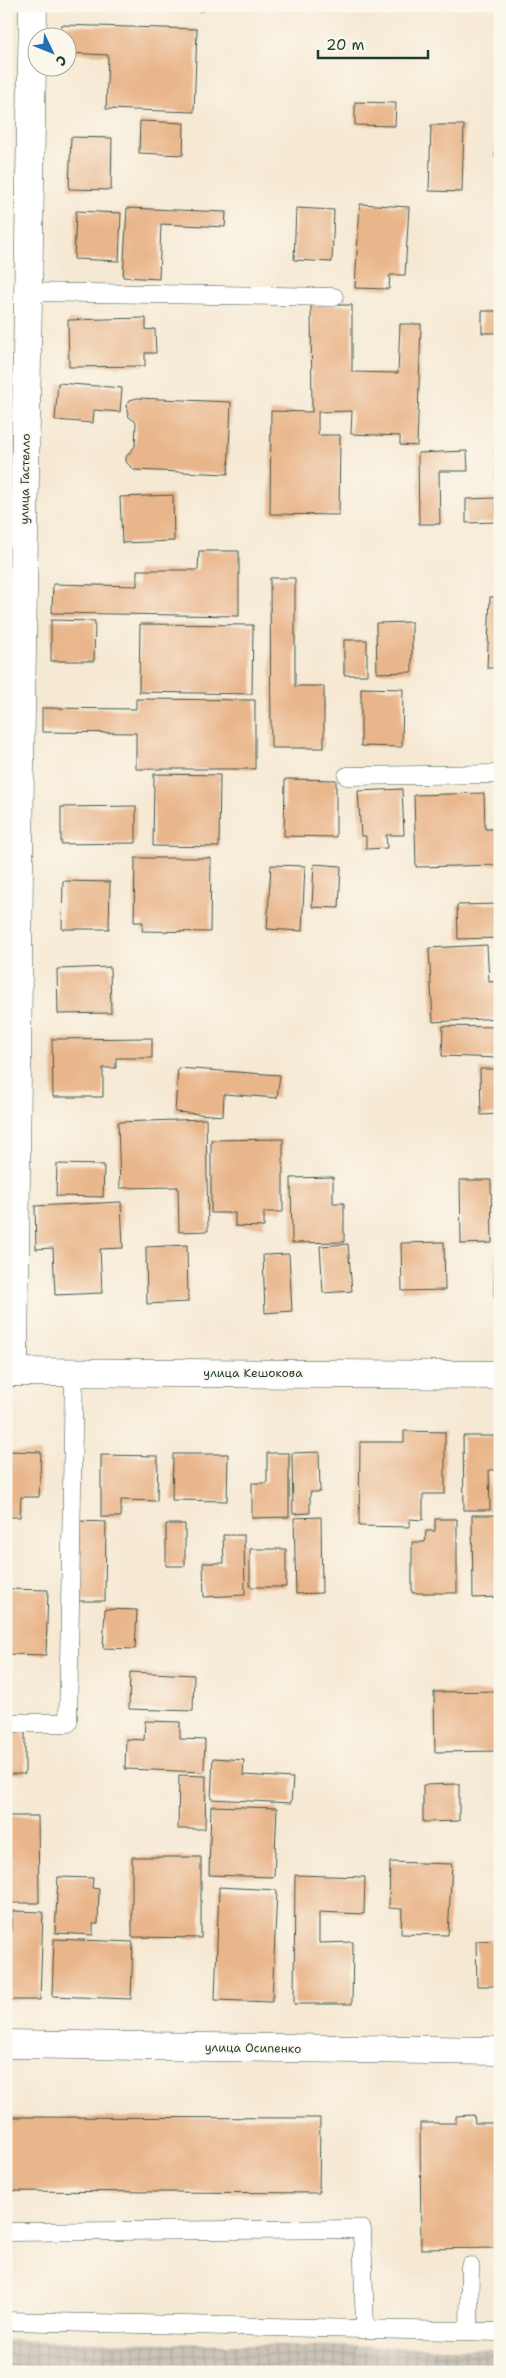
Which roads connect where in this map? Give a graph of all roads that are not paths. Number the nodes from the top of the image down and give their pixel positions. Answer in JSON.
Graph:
{"nodes":[{"id":1,"x":33,"y":6,"type":"edge"},
{"id":2,"x":28,"y":292,"type":"junction"},
{"id":3,"x":334,"y":297,"type":"dead end"},
{"id":4,"x":13,"y":767,"type":"edge"},
{"id":5,"x":500,"y":774,"type":"edge"},
{"id":6,"x":347,"y":776,"type":"dead end"},
{"id":7,"x":10,"y":1372,"type":"edge"},
{"id":8,"x":74,"y":1372,"type":"junction"},
{"id":9,"x":500,"y":1375,"type":"edge"},
{"id":10,"x":6,"y":1723,"type":"edge"},
{"id":11,"x":6,"y":2044,"type":"edge"},
{"id":12,"x":500,"y":2051,"type":"edge"},
{"id":13,"x":6,"y":2232,"type":"edge"},
{"id":14,"x":470,"y":2266,"type":"dead end"},
{"id":15,"x":6,"y":2320,"type":"edge"},
{"id":16,"x":365,"y":2329,"type":"junction"},
{"id":17,"x":469,"y":2331,"type":"junction"},
{"id":18,"x":500,"y":2332,"type":"edge"}],
"edges":[{"from":1,"to":2,"type":"street","name":"улица Гастелло"},
{"from":2,"to":3,"type":"lane"},
{"from":2,"to":4,"type":"street","name":"улица Гастелло"},
{"from":4,"to":7,"type":"street","name":"улица Гастелло"},
{"from":5,"to":6,"type":"lane"},
{"from":7,"to":8,"type":"street","name":"улица Кешокова"},
{"from":8,"to":9,"type":"street","name":"улица Кешокова"},
{"from":8,"to":10,"type":"lane"},
{"from":11,"to":12,"type":"street","name":"улица Осипенко"},
{"from":13,"to":16,"type":"lane"},
{"from":14,"to":17,"type":"lane"},
{"from":15,"to":16,"type":"lane"},
{"from":16,"to":17,"type":"lane"},
{"from":17,"to":18,"type":"lane"}]}
